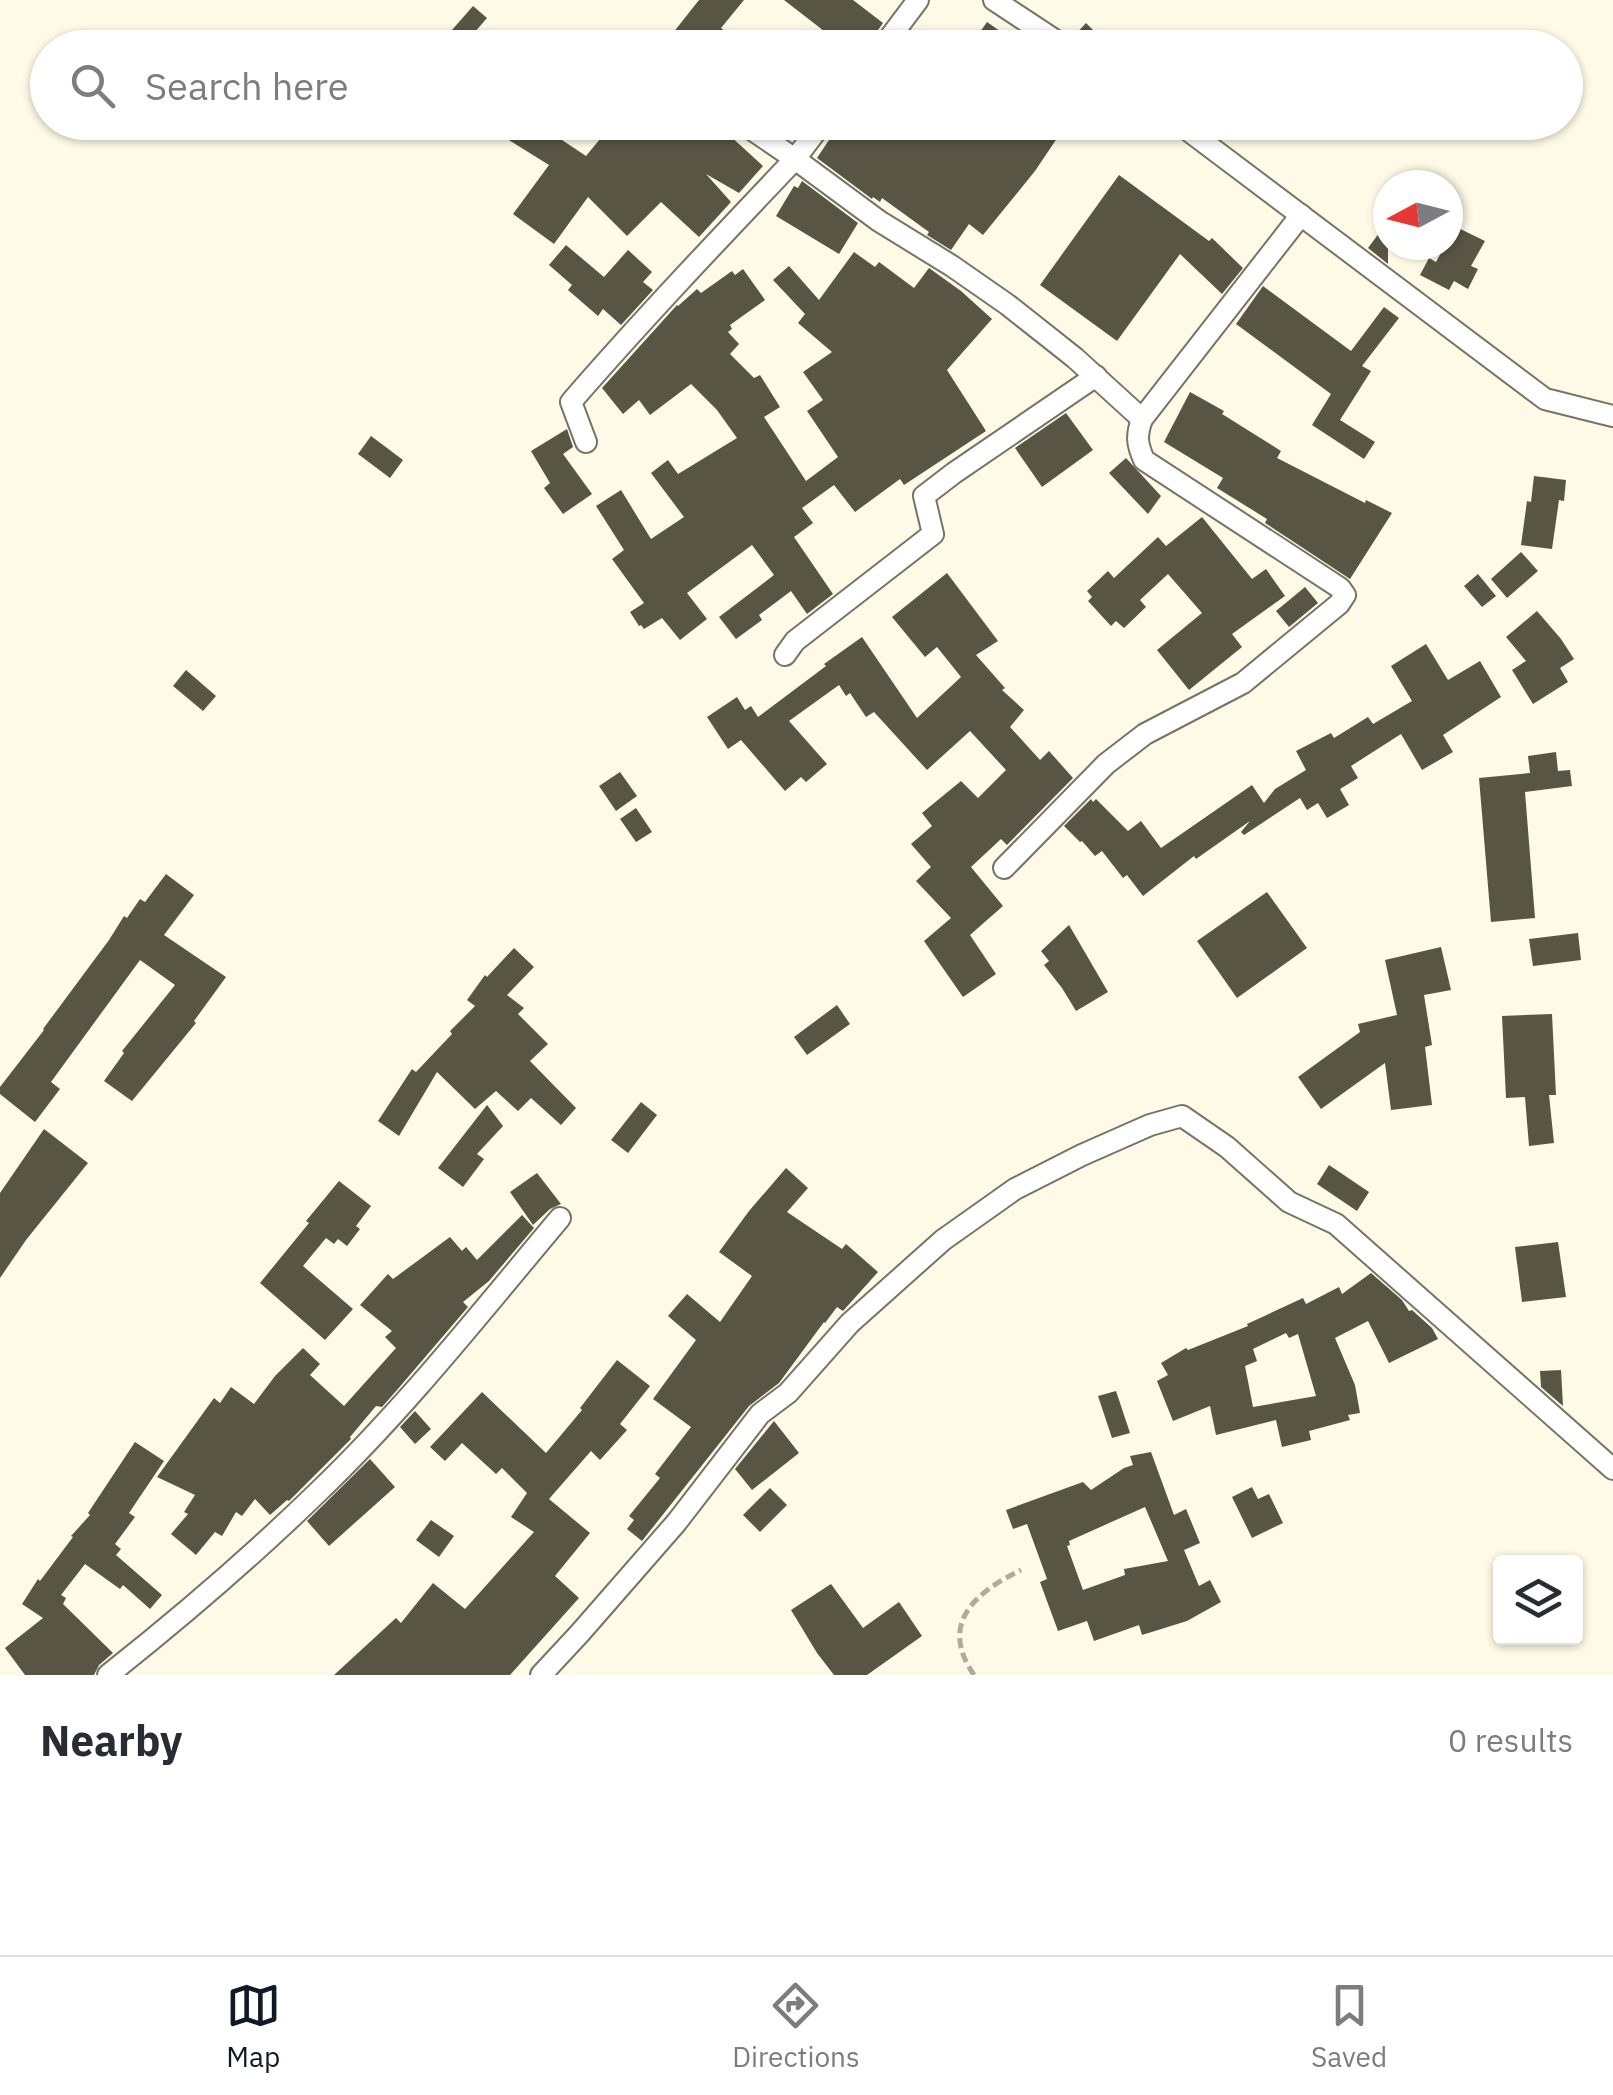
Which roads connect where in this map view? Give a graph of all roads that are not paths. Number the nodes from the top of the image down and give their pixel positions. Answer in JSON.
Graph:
{"nodes":[{"id":1,"x":918,"y":0,"type":"edge"},
{"id":2,"x":994,"y":0,"type":"edge"},
{"id":3,"x":896,"y":30,"type":"edge"},
{"id":4,"x":1040,"y":30,"type":"edge"},
{"id":5,"x":767,"y":140,"type":"edge"},
{"id":6,"x":809,"y":140,"type":"edge"},
{"id":7,"x":1202,"y":140,"type":"edge"},
{"id":8,"x":795,"y":159,"type":"junction"},
{"id":9,"x":1301,"y":215,"type":"junction"},
{"id":10,"x":1096,"y":376,"type":"junction"},
{"id":11,"x":1613,"y":416,"type":"edge"},
{"id":12,"x":1142,"y":419,"type":"junction"},
{"id":13,"x":586,"y":442,"type":"dead end"},
{"id":14,"x":785,"y":655,"type":"dead end"},
{"id":15,"x":1004,"y":868,"type":"dead end"},
{"id":16,"x":560,"y":1218,"type":"dead end"},
{"id":17,"x":1613,"y":1469,"type":"edge"},
{"id":18,"x":108,"y":1675,"type":"edge"},
{"id":19,"x":540,"y":1675,"type":"edge"}],
"edges":[{"from":1,"to":3,"type":"street"},
{"from":2,"to":4,"type":"street"},
{"from":5,"to":8,"type":"street"},
{"from":6,"to":8,"type":"street"},
{"from":7,"to":9,"type":"street"},
{"from":8,"to":10,"type":"street"},
{"from":8,"to":13,"type":"street"},
{"from":9,"to":11,"type":"street"},
{"from":9,"to":12,"type":"street"},
{"from":10,"to":12,"type":"street"},
{"from":10,"to":14,"type":"street"},
{"from":12,"to":15,"type":"street"},
{"from":16,"to":18,"type":"street"},
{"from":17,"to":19,"type":"street"}]}
